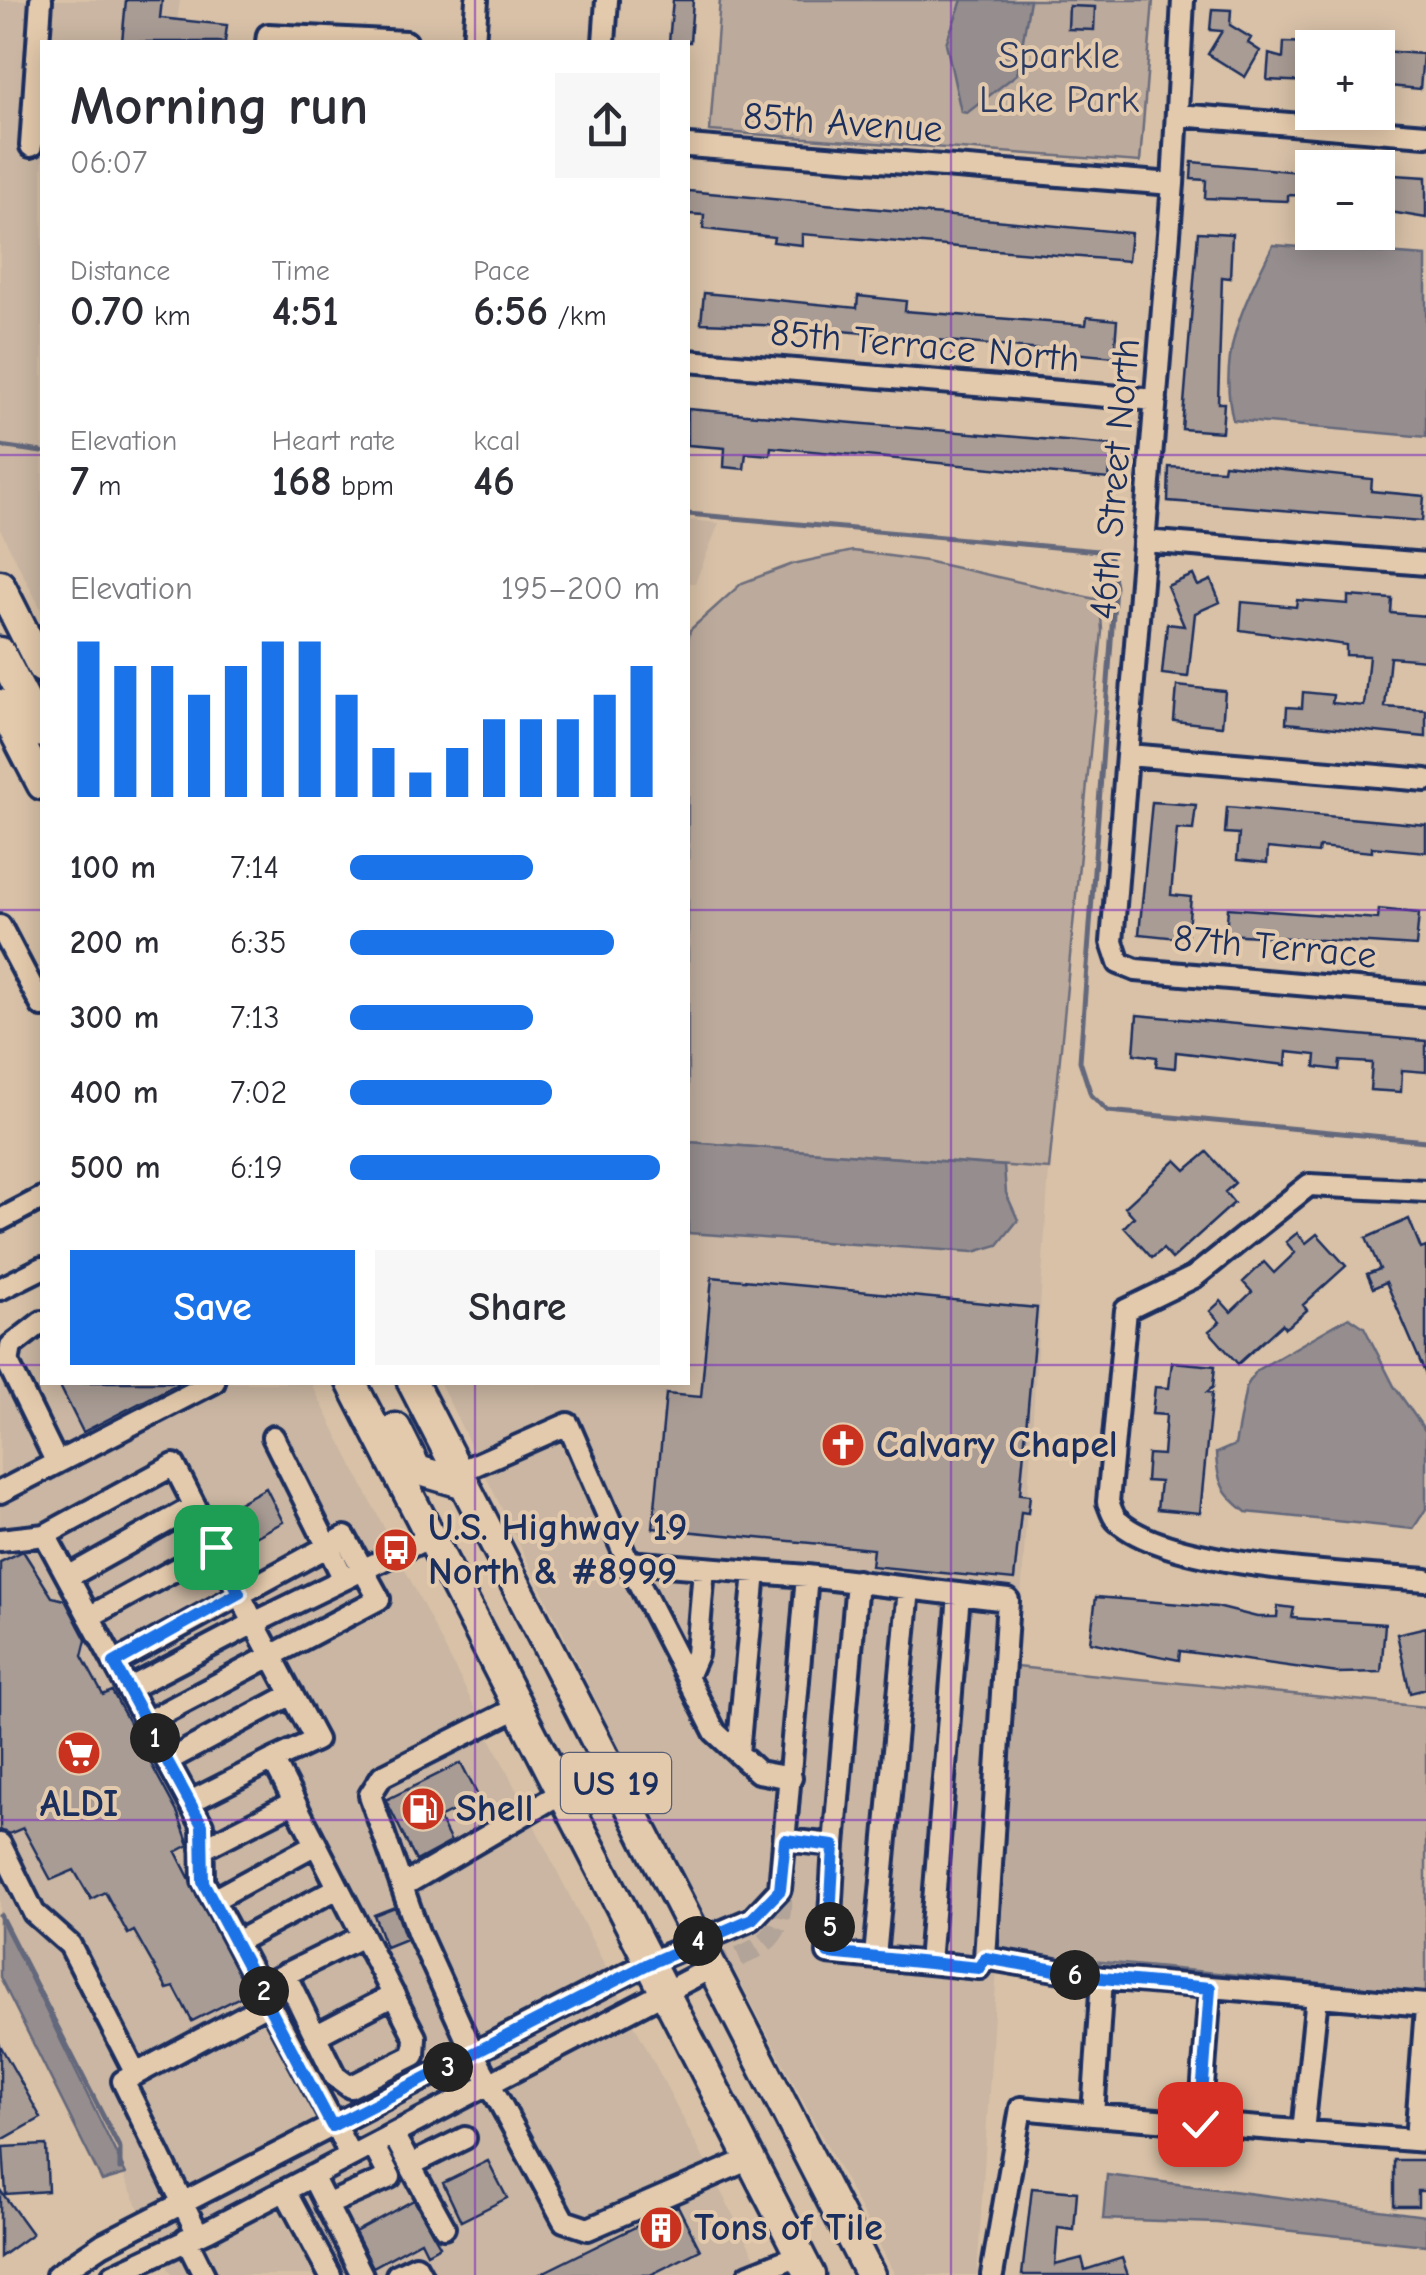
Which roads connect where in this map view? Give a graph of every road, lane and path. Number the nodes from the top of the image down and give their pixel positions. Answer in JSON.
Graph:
{"nodes":[{"id":1,"x":41,"y":0,"type":"edge"},
{"id":2,"x":477,"y":0,"type":"edge"},
{"id":3,"x":607,"y":0,"type":"edge"},
{"id":4,"x":1183,"y":0,"type":"edge"},
{"id":5,"x":267,"y":40,"type":"edge"},
{"id":6,"x":367,"y":40,"type":"edge"},
{"id":7,"x":474,"y":40,"type":"edge"},
{"id":8,"x":604,"y":40,"type":"edge"},
{"id":9,"x":1178,"y":115,"type":"junction"},
{"id":10,"x":1426,"y":135,"type":"edge"},
{"id":11,"x":31,"y":146,"type":"dead end"},
{"id":12,"x":690,"y":146,"type":"edge"},
{"id":13,"x":1173,"y":184,"type":"junction"},
{"id":14,"x":690,"y":362,"type":"edge"},
{"id":15,"x":1156,"y":400,"type":"junction"},
{"id":16,"x":1144,"y":541,"type":"junction"},
{"id":17,"x":1426,"y":564,"type":"edge"},
{"id":18,"x":0,"y":585,"type":"edge"},
{"id":19,"x":0,"y":652,"type":"edge"},
{"id":20,"x":40,"y":664,"type":"edge"},
{"id":21,"x":0,"y":704,"type":"edge"},
{"id":22,"x":40,"y":729,"type":"edge"},
{"id":23,"x":1128,"y":755,"type":"junction"},
{"id":24,"x":40,"y":780,"type":"edge"},
{"id":25,"x":1426,"y":780,"type":"edge"},
{"id":26,"x":0,"y":926,"type":"edge"},
{"id":27,"x":1119,"y":962,"type":"joint"},
{"id":28,"x":1426,"y":995,"type":"edge"},
{"id":29,"x":40,"y":1002,"type":"edge"},
{"id":30,"x":1426,"y":1191,"type":"edge"},
{"id":31,"x":40,"y":1199,"type":"edge"},
{"id":32,"x":0,"y":1220,"type":"edge"},
{"id":33,"x":40,"y":1269,"type":"edge"},
{"id":34,"x":0,"y":1290,"type":"edge"},
{"id":35,"x":40,"y":1324,"type":"edge"},
{"id":36,"x":208,"y":1385,"type":"edge"},
{"id":37,"x":353,"y":1385,"type":"edge"},
{"id":38,"x":374,"y":1385,"type":"edge"},
{"id":39,"x":414,"y":1385,"type":"edge"},
{"id":40,"x":273,"y":1436,"type":"dead end"},
{"id":41,"x":57,"y":1463,"type":"junction"},
{"id":42,"x":462,"y":1478,"type":"junction"},
{"id":43,"x":0,"y":1492,"type":"edge"},
{"id":44,"x":195,"y":1506,"type":"junction"},
{"id":45,"x":45,"y":1535,"type":"junction"},
{"id":46,"x":430,"y":1537,"type":"junction"},
{"id":47,"x":0,"y":1540,"type":"edge"},
{"id":48,"x":328,"y":1546,"type":"junction"},
{"id":49,"x":216,"y":1547,"type":"junction"},
{"id":50,"x":628,"y":1562,"type":"junction"},
{"id":51,"x":704,"y":1568,"type":"junction"},
{"id":52,"x":756,"y":1572,"type":"junction"},
{"id":53,"x":353,"y":1574,"type":"junction"},
{"id":54,"x":807,"y":1576,"type":"junction"},
{"id":55,"x":68,"y":1577,"type":"junction"},
{"id":56,"x":1426,"y":1580,"type":"edge"},
{"id":57,"x":857,"y":1581,"type":"junction"},
{"id":58,"x":909,"y":1588,"type":"junction"},
{"id":59,"x":239,"y":1593,"type":"junction"},
{"id":60,"x":959,"y":1594,"type":"junction"},
{"id":61,"x":90,"y":1617,"type":"junction"},
{"id":62,"x":254,"y":1623,"type":"junction"},
{"id":63,"x":273,"y":1655,"type":"junction"},
{"id":64,"x":114,"y":1663,"type":"junction"},
{"id":65,"x":686,"y":1677,"type":"junction"},
{"id":66,"x":128,"y":1689,"type":"junction"},
{"id":67,"x":292,"y":1694,"type":"junction"},
{"id":68,"x":517,"y":1708,"type":"junction"},
{"id":69,"x":146,"y":1722,"type":"junction"},
{"id":70,"x":738,"y":1753,"type":"junction"},
{"id":71,"x":273,"y":1760,"type":"junction"},
{"id":72,"x":167,"y":1761,"type":"junction"},
{"id":73,"x":791,"y":1778,"type":"junction"},
{"id":74,"x":561,"y":1793,"type":"junction"},
{"id":75,"x":190,"y":1802,"type":"junction"},
{"id":76,"x":294,"y":1802,"type":"junction"},
{"id":77,"x":785,"y":1840,"type":"junction"},
{"id":78,"x":0,"y":1844,"type":"edge"},
{"id":79,"x":316,"y":1844,"type":"junction"},
{"id":80,"x":834,"y":1846,"type":"junction"},
{"id":81,"x":202,"y":1848,"type":"junction"},
{"id":82,"x":404,"y":1885,"type":"junction"},
{"id":83,"x":338,"y":1888,"type":"junction"},
{"id":84,"x":214,"y":1900,"type":"junction"},
{"id":85,"x":363,"y":1936,"type":"junction"},
{"id":86,"x":236,"y":1942,"type":"junction"},
{"id":87,"x":697,"y":1942,"type":"junction"},
{"id":88,"x":875,"y":1958,"type":"junction"},
{"id":89,"x":985,"y":1958,"type":"junction"},
{"id":90,"x":928,"y":1963,"type":"junction"},
{"id":91,"x":648,"y":1964,"type":"junction"},
{"id":92,"x":711,"y":1968,"type":"junction"},
{"id":93,"x":285,"y":1974,"type":"junction"},
{"id":94,"x":1102,"y":1978,"type":"junction"},
{"id":95,"x":1210,"y":1988,"type":"junction"},
{"id":96,"x":664,"y":1994,"type":"junction"},
{"id":97,"x":265,"y":1995,"type":"junction"},
{"id":98,"x":394,"y":1995,"type":"junction"},
{"id":99,"x":1316,"y":1996,"type":"junction"},
{"id":100,"x":1426,"y":2006,"type":"edge"},
{"id":101,"x":316,"y":2036,"type":"junction"},
{"id":102,"x":473,"y":2054,"type":"junction"},
{"id":103,"x":136,"y":2074,"type":"junction"},
{"id":104,"x":491,"y":2084,"type":"junction"},
{"id":105,"x":1093,"y":2116,"type":"junction"},
{"id":106,"x":1200,"y":2124,"type":"junction"},
{"id":107,"x":332,"y":2126,"type":"junction"},
{"id":108,"x":1304,"y":2132,"type":"junction"},
{"id":109,"x":393,"y":2134,"type":"junction"},
{"id":110,"x":465,"y":2138,"type":"dead end"},
{"id":111,"x":1421,"y":2141,"type":"edge"},
{"id":112,"x":373,"y":2145,"type":"junction"},
{"id":113,"x":351,"y":2156,"type":"junction"},
{"id":114,"x":750,"y":2158,"type":"junction"},
{"id":115,"x":410,"y":2165,"type":"junction"},
{"id":116,"x":312,"y":2176,"type":"junction"},
{"id":117,"x":285,"y":2191,"type":"junction"},
{"id":118,"x":184,"y":2202,"type":"junction"},
{"id":119,"x":326,"y":2206,"type":"junction"},
{"id":120,"x":444,"y":2227,"type":"dead end"},
{"id":121,"x":192,"y":2237,"type":"junction"},
{"id":122,"x":804,"y":2265,"type":"edge"},
{"id":123,"x":57,"y":2275,"type":"edge"},
{"id":124,"x":113,"y":2275,"type":"edge"},
{"id":125,"x":204,"y":2275,"type":"edge"},
{"id":126,"x":330,"y":2275,"type":"edge"},
{"id":127,"x":362,"y":2275,"type":"edge"},
{"id":128,"x":397,"y":2275,"type":"edge"},
{"id":129,"x":421,"y":2275,"type":"edge"},
{"id":130,"x":750,"y":2275,"type":"edge"},
{"id":131,"x":870,"y":2275,"type":"edge"},
{"id":132,"x":992,"y":2275,"type":"edge"}],
"edges":[{"from":1,"to":11,"type":"street"},
{"from":2,"to":7,"type":"street"},
{"from":3,"to":8,"type":"street"},
{"from":4,"to":9,"type":"street","name":"46th Street North"},
{"from":5,"to":6,"type":"street"},
{"from":9,"to":10,"type":"street"},
{"from":9,"to":13,"type":"street","name":"46th Street North"},
{"from":12,"to":13,"type":"street","name":"85th Avenue"},
{"from":13,"to":15,"type":"street","name":"46th Street North"},
{"from":14,"to":15,"type":"street","name":"85th Terrace North"},
{"from":15,"to":16,"type":"street","name":"46th Street North"},
{"from":16,"to":17,"type":"street"},
{"from":16,"to":23,"type":"street","name":"46th Street North"},
{"from":18,"to":20,"type":"highway"},
{"from":19,"to":22,"type":"highway"},
{"from":21,"to":24,"type":"highway"},
{"from":23,"to":25,"type":"street"},
{"from":23,"to":27,"type":"street","name":"46th Street North"},
{"from":26,"to":29,"type":"street"},
{"from":27,"to":28,"type":"street","name":"87th Terrace"},
{"from":30,"to":56,"type":"street"},
{"from":31,"to":32,"type":"street"},
{"from":33,"to":34,"type":"street"},
{"from":35,"to":41,"type":"street"},
{"from":36,"to":41,"type":"street"},
{"from":37,"to":46,"type":"highway","number":"US 19"},
{"from":38,"to":42,"type":"highway"},
{"from":39,"to":42,"type":"highway","number":"US 19"},
{"from":40,"to":48,"type":"street"},
{"from":41,"to":43,"type":"street"},
{"from":42,"to":50,"type":"street"},
{"from":42,"to":87,"type":"highway","number":"US 19"},
{"from":44,"to":45,"type":"street"},
{"from":44,"to":49,"type":"street"},
{"from":44,"to":55,"type":"street"},
{"from":45,"to":47,"type":"street"},
{"from":45,"to":55,"type":"street"},
{"from":46,"to":53,"type":"street"},
{"from":46,"to":68,"type":"highway","number":"US 19"},
{"from":48,"to":53,"type":"street"},
{"from":48,"to":59,"type":"street"},
{"from":49,"to":59,"type":"street"},
{"from":49,"to":61,"type":"street"},
{"from":50,"to":51,"type":"street"},
{"from":50,"to":65,"type":"street"},
{"from":51,"to":52,"type":"street"},
{"from":51,"to":65,"type":"street"},
{"from":52,"to":54,"type":"street"},
{"from":52,"to":70,"type":"street"},
{"from":53,"to":62,"type":"street"},
{"from":53,"to":63,"type":"street"},
{"from":54,"to":57,"type":"street"},
{"from":54,"to":73,"type":"street"},
{"from":55,"to":61,"type":"street"},
{"from":57,"to":58,"type":"street"},
{"from":57,"to":80,"type":"street"},
{"from":58,"to":60,"type":"street"},
{"from":58,"to":88,"type":"street"},
{"from":59,"to":62,"type":"street"},
{"from":59,"to":64,"type":"street"},
{"from":60,"to":89,"type":"street"},
{"from":60,"to":90,"type":"street"},
{"from":61,"to":64,"type":"street"},
{"from":62,"to":63,"type":"street"},
{"from":62,"to":66,"type":"street"},
{"from":63,"to":67,"type":"street"},
{"from":63,"to":69,"type":"street"},
{"from":64,"to":66,"type":"street"},
{"from":65,"to":70,"type":"street"},
{"from":66,"to":69,"type":"street"},
{"from":67,"to":71,"type":"street"},
{"from":67,"to":72,"type":"street"},
{"from":68,"to":74,"type":"highway","number":"US 19"},
{"from":68,"to":82,"type":"street"},
{"from":69,"to":72,"type":"street"},
{"from":70,"to":73,"type":"street"},
{"from":71,"to":75,"type":"street"},
{"from":71,"to":76,"type":"street"},
{"from":72,"to":75,"type":"street"},
{"from":73,"to":77,"type":"street"},
{"from":74,"to":82,"type":"street"},
{"from":74,"to":91,"type":"highway","number":"US 19"},
{"from":75,"to":81,"type":"street"},
{"from":76,"to":79,"type":"street"},
{"from":76,"to":81,"type":"street"},
{"from":77,"to":80,"type":"street"},
{"from":77,"to":87,"type":"street"},
{"from":78,"to":103,"type":"street"},
{"from":79,"to":83,"type":"street"},
{"from":79,"to":84,"type":"street"},
{"from":80,"to":88,"type":"street"},
{"from":81,"to":84,"type":"street"},
{"from":82,"to":102,"type":"street"},
{"from":83,"to":85,"type":"street"},
{"from":83,"to":86,"type":"street"},
{"from":84,"to":86,"type":"street"},
{"from":85,"to":93,"type":"street"},
{"from":85,"to":98,"type":"street"},
{"from":86,"to":97,"type":"street"},
{"from":87,"to":91,"type":"street"},
{"from":87,"to":92,"type":"highway","number":"US 19"},
{"from":88,"to":90,"type":"street"},
{"from":89,"to":90,"type":"street"},
{"from":89,"to":94,"type":"street"},
{"from":91,"to":96,"type":"highway","number":"US 19"},
{"from":91,"to":102,"type":"street"},
{"from":92,"to":96,"type":"street"},
{"from":92,"to":131,"type":"highway","number":"US 19"},
{"from":93,"to":97,"type":"street"},
{"from":93,"to":101,"type":"street"},
{"from":94,"to":95,"type":"street"},
{"from":94,"to":105,"type":"street"},
{"from":95,"to":99,"type":"street"},
{"from":95,"to":106,"type":"street"},
{"from":96,"to":104,"type":"street"},
{"from":96,"to":114,"type":"highway","number":"US 19"},
{"from":97,"to":103,"type":"street"},
{"from":97,"to":107,"type":"street"},
{"from":98,"to":101,"type":"street"},
{"from":98,"to":101,"type":"street"},
{"from":99,"to":100,"type":"street"},
{"from":99,"to":108,"type":"street"},
{"from":100,"to":111,"type":"street"},
{"from":102,"to":104,"type":"street"},
{"from":102,"to":107,"type":"street"},
{"from":103,"to":118,"type":"street"},
{"from":104,"to":109,"type":"street"},
{"from":104,"to":114,"type":"street"},
{"from":105,"to":106,"type":"street"},
{"from":105,"to":132,"type":"street"},
{"from":106,"to":108,"type":"street"},
{"from":107,"to":113,"type":"street"},
{"from":107,"to":118,"type":"street"},
{"from":108,"to":111,"type":"street"},
{"from":109,"to":112,"type":"street"},
{"from":109,"to":115,"type":"street"},
{"from":110,"to":115,"type":"street"},
{"from":112,"to":113,"type":"street"},
{"from":112,"to":119,"type":"street"},
{"from":113,"to":116,"type":"street"},
{"from":114,"to":122,"type":"highway","number":"US 19"},
{"from":115,"to":120,"type":"street"},
{"from":116,"to":117,"type":"street"},
{"from":116,"to":119,"type":"street"},
{"from":117,"to":121,"type":"street"},
{"from":117,"to":126,"type":"street"},
{"from":118,"to":121,"type":"street"},
{"from":118,"to":123,"type":"street"},
{"from":119,"to":127,"type":"street"},
{"from":121,"to":124,"type":"street"},
{"from":121,"to":125,"type":"street"},
{"from":122,"to":130,"type":"street"},
{"from":128,"to":129,"type":"street"}]}
